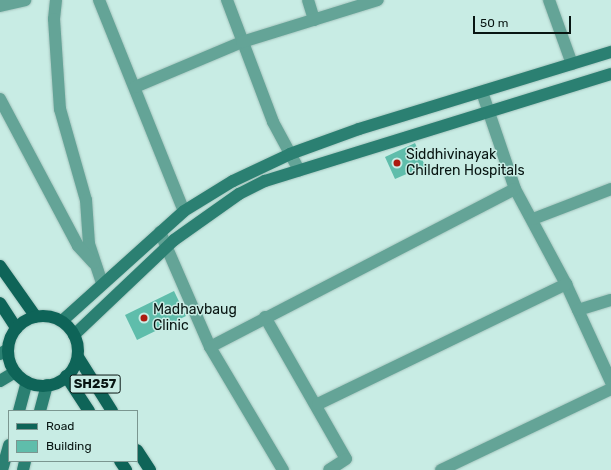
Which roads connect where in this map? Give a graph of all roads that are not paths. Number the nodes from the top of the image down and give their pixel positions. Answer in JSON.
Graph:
{"nodes":[{"id":1,"x":25,"y":0,"type":"edge"},
{"id":2,"x":56,"y":0,"type":"edge"},
{"id":3,"x":99,"y":0,"type":"edge"},
{"id":4,"x":227,"y":0,"type":"edge"},
{"id":5,"x":308,"y":0,"type":"edge"},
{"id":6,"x":378,"y":0,"type":"edge"},
{"id":7,"x":549,"y":0,"type":"edge"},
{"id":8,"x":0,"y":6,"type":"edge"},
{"id":9,"x":314,"y":20,"type":"junction"},
{"id":10,"x":242,"y":42,"type":"junction"},
{"id":11,"x":611,"y":52,"type":"edge"},
{"id":12,"x":572,"y":64,"type":"junction"},
{"id":13,"x":611,"y":74,"type":"edge"},
{"id":14,"x":136,"y":87,"type":"junction"},
{"id":15,"x":482,"y":92,"type":"junction"},
{"id":16,"x":0,"y":99,"type":"edge"},
{"id":17,"x":490,"y":112,"type":"junction"},
{"id":18,"x":290,"y":154,"type":"junction"},
{"id":19,"x":299,"y":170,"type":"junction"},
{"id":20,"x":515,"y":189,"type":"junction"},
{"id":21,"x":611,"y":189,"type":"edge"},
{"id":22,"x":184,"y":212,"type":"junction"},
{"id":23,"x":533,"y":219,"type":"junction"},
{"id":24,"x":160,"y":232,"type":"junction"},
{"id":25,"x":166,"y":248,"type":"junction"},
{"id":26,"x":0,"y":266,"type":"edge"},
{"id":27,"x":97,"y":267,"type":"junction"},
{"id":28,"x":102,"y":283,"type":"junction"},
{"id":29,"x":566,"y":284,"type":"junction"},
{"id":30,"x":611,"y":300,"type":"edge"},
{"id":31,"x":0,"y":303,"type":"edge"},
{"id":32,"x":578,"y":310,"type":"junction"},
{"id":33,"x":36,"y":317,"type":"junction"},
{"id":34,"x":265,"y":317,"type":"junction"},
{"id":35,"x":62,"y":321,"type":"junction"},
{"id":36,"x":16,"y":328,"type":"junction"},
{"id":37,"x":74,"y":336,"type":"junction"},
{"id":38,"x":210,"y":347,"type":"junction"},
{"id":39,"x":4,"y":352,"type":"edge"},
{"id":40,"x":78,"y":356,"type":"junction"},
{"id":41,"x":15,"y":372,"type":"junction"},
{"id":42,"x":66,"y":376,"type":"junction"},
{"id":43,"x":0,"y":381,"type":"edge"},
{"id":44,"x":26,"y":382,"type":"junction"},
{"id":45,"x":611,"y":382,"type":"edge"},
{"id":46,"x":47,"y":385,"type":"junction"},
{"id":47,"x":611,"y":389,"type":"edge"},
{"id":48,"x":318,"y":404,"type":"junction"},
{"id":49,"x":19,"y":410,"type":"edge"},
{"id":50,"x":40,"y":410,"type":"edge"},
{"id":51,"x":88,"y":410,"type":"edge"},
{"id":52,"x":111,"y":410,"type":"edge"},
{"id":53,"x":8,"y":449,"type":"edge"},
{"id":54,"x":138,"y":452,"type":"edge"},
{"id":55,"x":2,"y":470,"type":"edge"},
{"id":56,"x":150,"y":470,"type":"edge"},
{"id":57,"x":283,"y":470,"type":"edge"},
{"id":58,"x":329,"y":470,"type":"edge"},
{"id":59,"x":441,"y":470,"type":"edge"}],
"edges":[{"from":1,"to":8,"type":"street"},
{"from":2,"to":27,"type":"street"},
{"from":3,"to":14,"type":"street"},
{"from":4,"to":10,"type":"street"},
{"from":5,"to":9,"type":"street"},
{"from":6,"to":9,"type":"street"},
{"from":7,"to":12,"type":"street"},
{"from":9,"to":10,"type":"street"},
{"from":10,"to":14,"type":"street"},
{"from":10,"to":18,"type":"street"},
{"from":11,"to":12,"type":"street"},
{"from":12,"to":15,"type":"street"},
{"from":13,"to":17,"type":"street"},
{"from":14,"to":22,"type":"street"},
{"from":15,"to":17,"type":"street"},
{"from":15,"to":18,"type":"street"},
{"from":16,"to":27,"type":"street"},
{"from":17,"to":19,"type":"street"},
{"from":17,"to":20,"type":"street"},
{"from":18,"to":19,"type":"street"},
{"from":18,"to":22,"type":"street"},
{"from":19,"to":25,"type":"street"},
{"from":20,"to":23,"type":"street"},
{"from":20,"to":34,"type":"street"},
{"from":21,"to":23,"type":"street"},
{"from":22,"to":24,"type":"street"},
{"from":23,"to":29,"type":"street"},
{"from":24,"to":25,"type":"street"},
{"from":24,"to":28,"type":"street"},
{"from":25,"to":37,"type":"street"},
{"from":25,"to":38,"type":"street"},
{"from":26,"to":33,"type":"main road"},
{"from":27,"to":28,"type":"street"},
{"from":28,"to":35,"type":"street"},
{"from":29,"to":32,"type":"street"},
{"from":29,"to":48,"type":"street"},
{"from":30,"to":32,"type":"street"},
{"from":31,"to":36,"type":"main road"},
{"from":32,"to":45,"type":"street"},
{"from":33,"to":35,"type":"main road"},
{"from":33,"to":36,"type":"main road"},
{"from":34,"to":38,"type":"street"},
{"from":34,"to":48,"type":"street"},
{"from":35,"to":37,"type":"main road"},
{"from":36,"to":39,"type":"main road"},
{"from":37,"to":40,"type":"main road"},
{"from":38,"to":57,"type":"street"},
{"from":39,"to":41,"type":"main road"},
{"from":40,"to":42,"type":"main road"},
{"from":40,"to":52,"type":"main road","number":"SH257"},
{"from":41,"to":43,"type":"street"},
{"from":41,"to":44,"type":"main road"},
{"from":42,"to":46,"type":"main road"},
{"from":42,"to":51,"type":"main road","number":"SH257"},
{"from":44,"to":46,"type":"main road"},
{"from":44,"to":49,"type":"street"},
{"from":46,"to":50,"type":"street"},
{"from":47,"to":59,"type":"street"},
{"from":48,"to":58,"type":"street"},
{"from":53,"to":55,"type":"street"},
{"from":54,"to":56,"type":"main road"}]}
